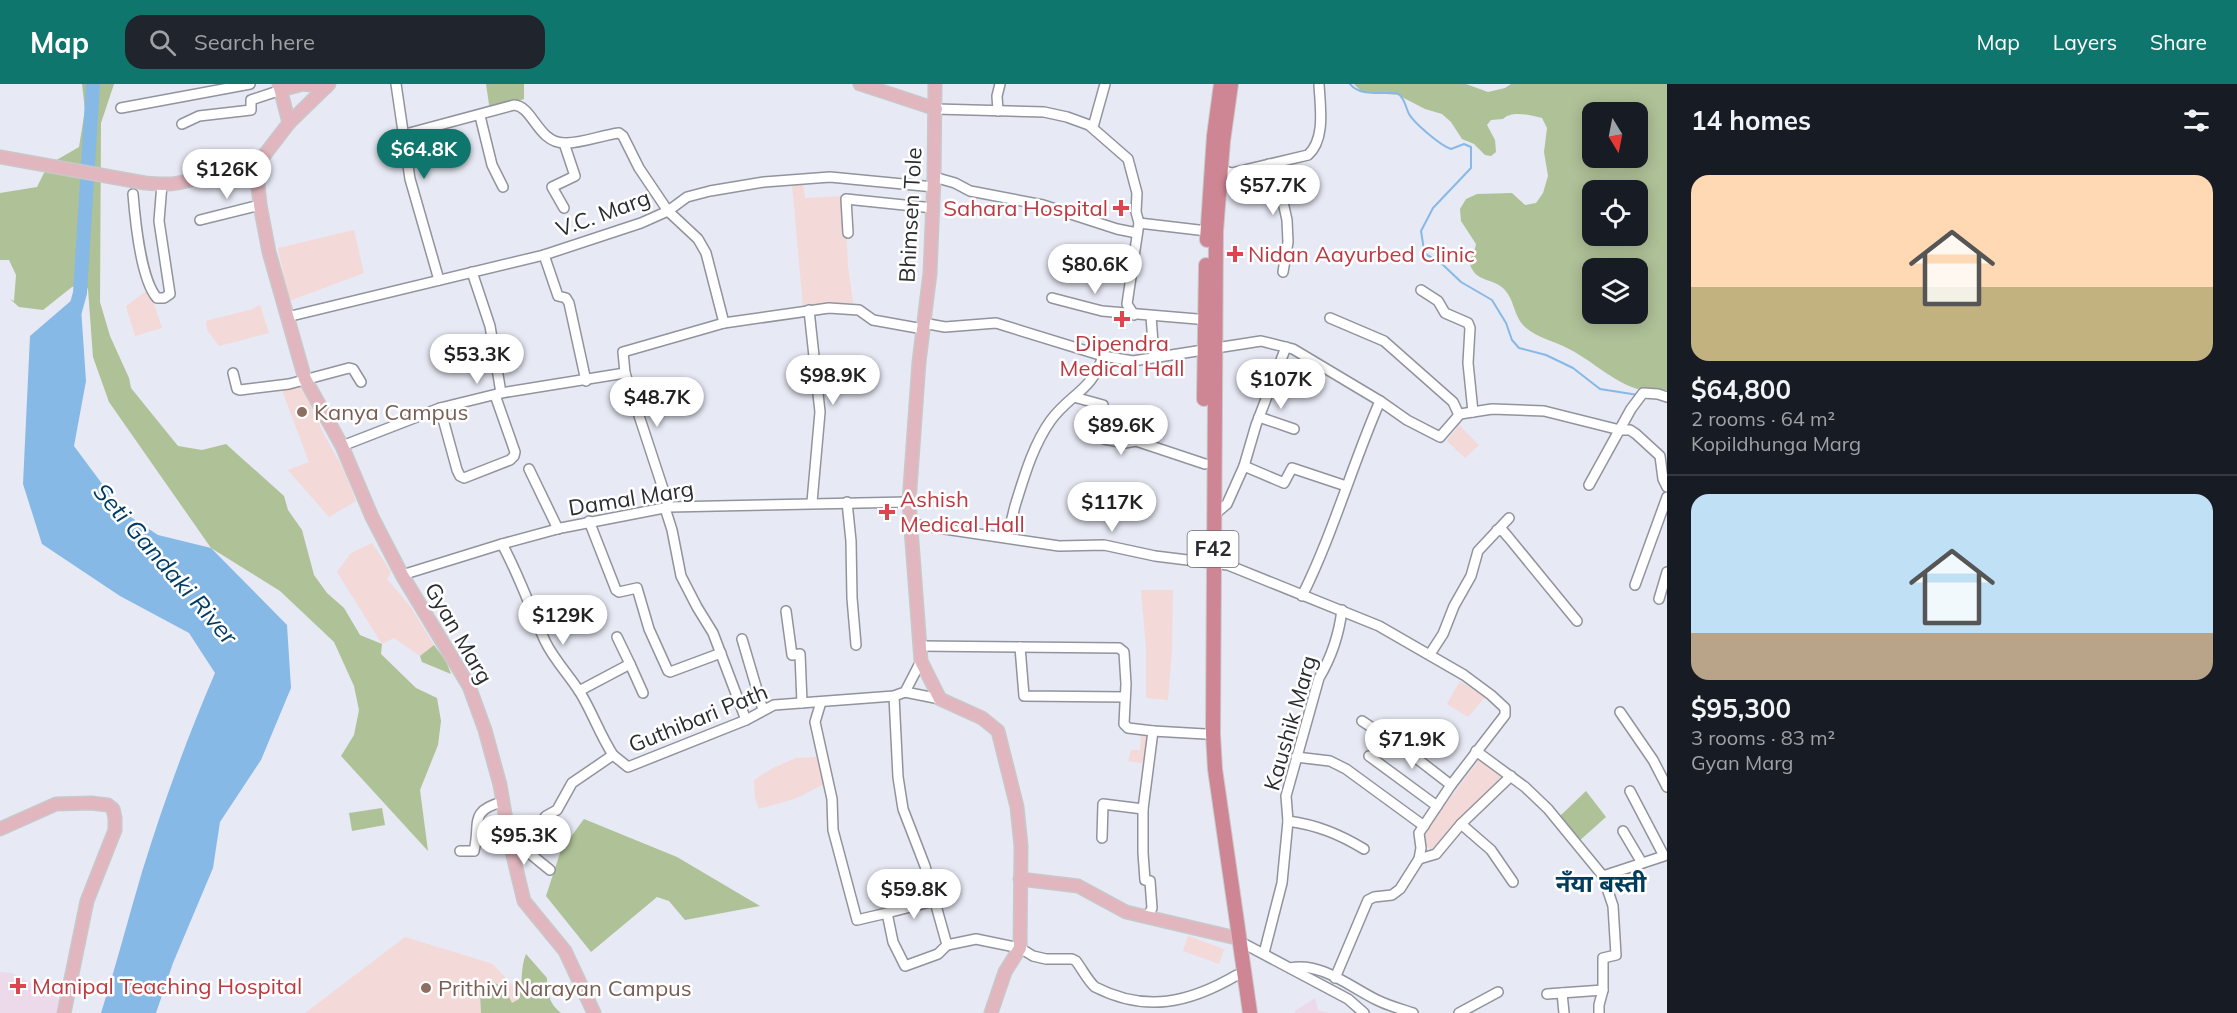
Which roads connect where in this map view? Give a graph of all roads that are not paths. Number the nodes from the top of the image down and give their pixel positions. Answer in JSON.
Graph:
{"nodes":[{"id":1,"x":250,"y":84,"type":"edge"},
{"id":2,"x":396,"y":84,"type":"edge"},
{"id":3,"x":860,"y":84,"type":"edge"},
{"id":4,"x":936,"y":84,"type":"edge"},
{"id":5,"x":1000,"y":84,"type":"edge"},
{"id":6,"x":1105,"y":84,"type":"edge"},
{"id":7,"x":1221,"y":84,"type":"edge"},
{"id":8,"x":1231,"y":84,"type":"edge"},
{"id":9,"x":1319,"y":84,"type":"edge"},
{"id":10,"x":328,"y":85,"type":"edge"},
{"id":11,"x":280,"y":87,"type":"edge"},
{"id":12,"x":121,"y":108,"type":"dead end"},
{"id":13,"x":936,"y":110,"type":"junction"},
{"id":14,"x":998,"y":111,"type":"junction"},
{"id":15,"x":480,"y":116,"type":"junction"},
{"id":16,"x":289,"y":123,"type":"junction"},
{"id":17,"x":182,"y":124,"type":"dead end"},
{"id":18,"x":1093,"y":127,"type":"junction"},
{"id":19,"x":402,"y":135,"type":"junction"},
{"id":20,"x":564,"y":143,"type":"junction"},
{"id":21,"x":0,"y":157,"type":"edge"},
{"id":22,"x":1269,"y":164,"type":"junction"},
{"id":23,"x":256,"y":166,"type":"junction"},
{"id":24,"x":1221,"y":170,"type":"junction"},
{"id":25,"x":934,"y":182,"type":"junction"},
{"id":26,"x":162,"y":184,"type":"junction"},
{"id":27,"x":503,"y":187,"type":"dead end"},
{"id":28,"x":133,"y":194,"type":"dead end"},
{"id":29,"x":260,"y":205,"type":"junction"},
{"id":30,"x":564,"y":208,"type":"dead end"},
{"id":31,"x":933,"y":208,"type":"junction"},
{"id":32,"x":668,"y":211,"type":"junction"},
{"id":33,"x":200,"y":220,"type":"dead end"},
{"id":34,"x":1138,"y":228,"type":"junction"},
{"id":35,"x":1207,"y":231,"type":"junction"},
{"id":36,"x":848,"y":233,"type":"dead end"},
{"id":37,"x":544,"y":255,"type":"junction"},
{"id":38,"x":472,"y":272,"type":"junction"},
{"id":39,"x":1283,"y":272,"type":"dead end"},
{"id":40,"x":439,"y":280,"type":"junction"},
{"id":41,"x":1421,"y":290,"type":"dead end"},
{"id":42,"x":1052,"y":298,"type":"dead end"},
{"id":43,"x":809,"y":310,"type":"junction"},
{"id":44,"x":1134,"y":315,"type":"junction"},
{"id":45,"x":1151,"y":316,"type":"junction"},
{"id":46,"x":287,"y":317,"type":"junction"},
{"id":47,"x":1330,"y":318,"type":"dead end"},
{"id":48,"x":1209,"y":320,"type":"junction"},
{"id":49,"x":724,"y":323,"type":"junction"},
{"id":50,"x":923,"y":326,"type":"junction"},
{"id":51,"x":1286,"y":347,"type":"junction"},
{"id":52,"x":1209,"y":349,"type":"junction"},
{"id":53,"x":1103,"y":356,"type":"junction"},
{"id":54,"x":1154,"y":357,"type":"junction"},
{"id":55,"x":233,"y":373,"type":"dead end"},
{"id":56,"x":625,"y":373,"type":"junction"},
{"id":57,"x":305,"y":379,"type":"junction"},
{"id":58,"x":586,"y":381,"type":"junction"},
{"id":59,"x":361,"y":382,"type":"dead end"},
{"id":60,"x":498,"y":394,"type":"junction"},
{"id":61,"x":1074,"y":397,"type":"junction"},
{"id":62,"x":1667,"y":397,"type":"edge"},
{"id":63,"x":1380,"y":401,"type":"junction"},
{"id":64,"x":440,"y":408,"type":"junction"},
{"id":65,"x":1473,"y":412,"type":"junction"},
{"id":66,"x":1459,"y":415,"type":"junction"},
{"id":67,"x":1259,"y":417,"type":"junction"},
{"id":68,"x":1294,"y":429,"type":"dead end"},
{"id":69,"x":1620,"y":430,"type":"junction"},
{"id":70,"x":342,"y":446,"type":"junction"},
{"id":71,"x":1205,"y":464,"type":"junction"},
{"id":72,"x":1244,"y":466,"type":"junction"},
{"id":73,"x":529,"y":470,"type":"dead end"},
{"id":74,"x":1589,"y":485,"type":"dead end"},
{"id":75,"x":1346,"y":486,"type":"junction"},
{"id":76,"x":1667,"y":487,"type":"edge"},
{"id":77,"x":1667,"y":496,"type":"edge"},
{"id":78,"x":812,"y":502,"type":"junction"},
{"id":79,"x":847,"y":502,"type":"junction"},
{"id":80,"x":909,"y":502,"type":"junction"},
{"id":81,"x":667,"y":507,"type":"junction"},
{"id":82,"x":1214,"y":515,"type":"junction"},
{"id":83,"x":1509,"y":518,"type":"dead end"},
{"id":84,"x":589,"y":521,"type":"junction"},
{"id":85,"x":912,"y":524,"type":"junction"},
{"id":86,"x":558,"y":529,"type":"junction"},
{"id":87,"x":1497,"y":530,"type":"junction"},
{"id":88,"x":1005,"y":537,"type":"junction"},
{"id":89,"x":502,"y":544,"type":"junction"},
{"id":90,"x":1209,"y":563,"type":"junction"},
{"id":91,"x":1667,"y":572,"type":"edge"},
{"id":92,"x":402,"y":575,"type":"junction"},
{"id":93,"x":1635,"y":585,"type":"dead end"},
{"id":94,"x":1302,"y":596,"type":"junction"},
{"id":95,"x":1659,"y":599,"type":"dead end"},
{"id":96,"x":1342,"y":610,"type":"junction"},
{"id":97,"x":786,"y":611,"type":"dead end"},
{"id":98,"x":1577,"y":621,"type":"dead end"},
{"id":99,"x":617,"y":637,"type":"dead end"},
{"id":100,"x":742,"y":639,"type":"dead end"},
{"id":101,"x":856,"y":645,"type":"dead end"},
{"id":102,"x":919,"y":646,"type":"junction"},
{"id":103,"x":1020,"y":647,"type":"junction"},
{"id":104,"x":721,"y":653,"type":"junction"},
{"id":105,"x":1430,"y":654,"type":"junction"},
{"id":106,"x":921,"y":661,"type":"junction"},
{"id":107,"x":630,"y":664,"type":"junction"},
{"id":108,"x":579,"y":692,"type":"junction"},
{"id":109,"x":905,"y":692,"type":"junction"},
{"id":110,"x":643,"y":693,"type":"dead end"},
{"id":111,"x":894,"y":696,"type":"junction"},
{"id":112,"x":1125,"y":696,"type":"junction"},
{"id":113,"x":940,"y":699,"type":"junction"},
{"id":114,"x":821,"y":702,"type":"junction"},
{"id":115,"x":802,"y":703,"type":"junction"},
{"id":116,"x":763,"y":710,"type":"junction"},
{"id":117,"x":1620,"y":712,"type":"dead end"},
{"id":118,"x":746,"y":720,"type":"junction"},
{"id":119,"x":1362,"y":721,"type":"dead end"},
{"id":120,"x":1153,"y":731,"type":"junction"},
{"id":121,"x":1205,"y":734,"type":"junction"},
{"id":122,"x":1476,"y":751,"type":"junction"},
{"id":123,"x":613,"y":755,"type":"junction"},
{"id":124,"x":1369,"y":756,"type":"dead end"},
{"id":125,"x":1296,"y":757,"type":"junction"},
{"id":126,"x":1511,"y":776,"type":"junction"},
{"id":127,"x":1451,"y":785,"type":"junction"},
{"id":128,"x":1667,"y":787,"type":"edge"},
{"id":129,"x":1630,"y":791,"type":"dead end"},
{"id":130,"x":502,"y":802,"type":"junction"},
{"id":131,"x":1437,"y":806,"type":"junction"},
{"id":132,"x":1143,"y":809,"type":"junction"},
{"id":133,"x":1288,"y":821,"type":"junction"},
{"id":134,"x":1461,"y":824,"type":"junction"},
{"id":135,"x":1424,"y":826,"type":"junction"},
{"id":136,"x":0,"y":829,"type":"edge"},
{"id":137,"x":1623,"y":831,"type":"dead end"},
{"id":138,"x":1102,"y":838,"type":"dead end"},
{"id":139,"x":510,"y":843,"type":"junction"},
{"id":140,"x":1364,"y":849,"type":"dead end"},
{"id":141,"x":460,"y":851,"type":"dead end"},
{"id":142,"x":1419,"y":859,"type":"junction"},
{"id":143,"x":1642,"y":863,"type":"junction"},
{"id":144,"x":550,"y":870,"type":"dead end"},
{"id":145,"x":1603,"y":876,"type":"junction"},
{"id":146,"x":1020,"y":879,"type":"junction"},
{"id":147,"x":1513,"y":882,"type":"dead end"},
{"id":148,"x":934,"y":901,"type":"junction"},
{"id":149,"x":887,"y":914,"type":"junction"},
{"id":150,"x":1148,"y":916,"type":"junction"},
{"id":151,"x":1236,"y":940,"type":"junction"},
{"id":152,"x":947,"y":945,"type":"junction"},
{"id":153,"x":1020,"y":948,"type":"junction"},
{"id":154,"x":1264,"y":953,"type":"junction"},
{"id":155,"x":1015,"y":962,"type":"dead end"},
{"id":156,"x":1290,"y":968,"type":"junction"},
{"id":157,"x":1237,"y":975,"type":"junction"},
{"id":158,"x":1335,"y":978,"type":"junction"},
{"id":159,"x":1603,"y":990,"type":"junction"},
{"id":160,"x":1497,"y":992,"type":"dead end"},
{"id":161,"x":1562,"y":993,"type":"junction"},
{"id":162,"x":1547,"y":994,"type":"dead end"},
{"id":163,"x":64,"y":1013,"type":"edge"},
{"id":164,"x":594,"y":1013,"type":"edge"},
{"id":165,"x":992,"y":1013,"type":"edge"},
{"id":166,"x":1242,"y":1013,"type":"edge"},
{"id":167,"x":1250,"y":1013,"type":"edge"},
{"id":168,"x":1364,"y":1013,"type":"edge"},
{"id":169,"x":1413,"y":1013,"type":"edge"},
{"id":170,"x":1459,"y":1013,"type":"edge"},
{"id":171,"x":1564,"y":1013,"type":"edge"},
{"id":172,"x":1599,"y":1013,"type":"edge"}],
"edges":[{"from":1,"to":12,"type":"street"},
{"from":2,"to":19,"type":"street"},
{"from":3,"to":13,"type":"main road"},
{"from":4,"to":13,"type":"main road","name":"Bhimsen Tole"},
{"from":5,"to":14,"type":"street"},
{"from":6,"to":18,"type":"street"},
{"from":7,"to":35,"type":"highway","number":"F42"},
{"from":8,"to":24,"type":"highway","number":"F42"},
{"from":9,"to":22,"type":"street"},
{"from":10,"to":11,"type":"main road"},
{"from":10,"to":16,"type":"main road"},
{"from":11,"to":16,"type":"main road"},
{"from":11,"to":17,"type":"street"},
{"from":13,"to":14,"type":"street"},
{"from":13,"to":25,"type":"main road","name":"Bhimsen Tole"},
{"from":14,"to":18,"type":"street"},
{"from":15,"to":19,"type":"street"},
{"from":15,"to":20,"type":"street"},
{"from":15,"to":27,"type":"street"},
{"from":16,"to":23,"type":"main road"},
{"from":18,"to":34,"type":"street"},
{"from":19,"to":40,"type":"street"},
{"from":20,"to":30,"type":"street","name":"V.C. Marg"},
{"from":20,"to":32,"type":"street"},
{"from":21,"to":26,"type":"main road"},
{"from":22,"to":24,"type":"street"},
{"from":22,"to":39,"type":"street"},
{"from":23,"to":26,"type":"main road"},
{"from":23,"to":29,"type":"main road","name":"Gyan Marg"},
{"from":24,"to":48,"type":"highway","number":"F42"},
{"from":25,"to":31,"type":"main road","name":"Bhimsen Tole"},
{"from":25,"to":32,"type":"street","name":"V.C. Marg"},
{"from":25,"to":34,"type":"street","name":"V.C. Marg"},
{"from":26,"to":28,"type":"street"},
{"from":29,"to":33,"type":"street"},
{"from":29,"to":46,"type":"main road","name":"Gyan Marg"},
{"from":31,"to":36,"type":"street"},
{"from":31,"to":50,"type":"main road","name":"Bhimsen Tole"},
{"from":32,"to":37,"type":"street","name":"V.C. Marg"},
{"from":32,"to":49,"type":"street"},
{"from":34,"to":35,"type":"street","name":"V.C. Marg"},
{"from":34,"to":44,"type":"street"},
{"from":35,"to":48,"type":"highway","number":"F42"},
{"from":37,"to":38,"type":"street","name":"V.C. Marg"},
{"from":37,"to":58,"type":"street"},
{"from":38,"to":40,"type":"street","name":"V.C. Marg"},
{"from":38,"to":60,"type":"street"},
{"from":40,"to":46,"type":"street","name":"V.C. Marg"},
{"from":41,"to":65,"type":"street"},
{"from":42,"to":44,"type":"street"},
{"from":43,"to":49,"type":"street"},
{"from":43,"to":50,"type":"street"},
{"from":43,"to":78,"type":"street"},
{"from":44,"to":45,"type":"street"},
{"from":45,"to":48,"type":"street"},
{"from":45,"to":54,"type":"street"},
{"from":46,"to":57,"type":"main road","name":"Gyan Marg"},
{"from":47,"to":66,"type":"street"},
{"from":48,"to":52,"type":"highway","number":"F42"},
{"from":49,"to":56,"type":"street"},
{"from":50,"to":53,"type":"street"},
{"from":50,"to":80,"type":"main road","name":"Bhimsen Tole"},
{"from":51,"to":52,"type":"street"},
{"from":51,"to":63,"type":"street"},
{"from":51,"to":67,"type":"street"},
{"from":52,"to":54,"type":"street"},
{"from":52,"to":71,"type":"highway","number":"F42"},
{"from":52,"to":82,"type":"highway","number":"F42"},
{"from":53,"to":54,"type":"street"},
{"from":53,"to":61,"type":"street"},
{"from":55,"to":57,"type":"street"},
{"from":56,"to":58,"type":"street"},
{"from":56,"to":81,"type":"street"},
{"from":57,"to":59,"type":"street"},
{"from":57,"to":70,"type":"main road","name":"Gyan Marg"},
{"from":58,"to":60,"type":"street"},
{"from":60,"to":64,"type":"street"},
{"from":60,"to":64,"type":"street"},
{"from":61,"to":71,"type":"street"},
{"from":61,"to":88,"type":"street"},
{"from":62,"to":69,"type":"street"},
{"from":63,"to":66,"type":"street"},
{"from":63,"to":75,"type":"street"},
{"from":64,"to":70,"type":"street"},
{"from":65,"to":66,"type":"street"},
{"from":65,"to":69,"type":"street"},
{"from":67,"to":68,"type":"street"},
{"from":67,"to":72,"type":"street"},
{"from":69,"to":74,"type":"street"},
{"from":69,"to":76,"type":"street"},
{"from":70,"to":92,"type":"main road","name":"Gyan Marg"},
{"from":71,"to":90,"type":"highway","number":"F42"},
{"from":72,"to":75,"type":"street"},
{"from":72,"to":82,"type":"street"},
{"from":73,"to":86,"type":"street"},
{"from":75,"to":94,"type":"street"},
{"from":77,"to":93,"type":"street"},
{"from":78,"to":79,"type":"street","name":"Damal Marg"},
{"from":78,"to":81,"type":"street","name":"Damal Marg"},
{"from":79,"to":80,"type":"street","name":"Damal Marg"},
{"from":79,"to":101,"type":"street"},
{"from":80,"to":85,"type":"main road","name":"Bhimsen Tole"},
{"from":81,"to":84,"type":"street","name":"Damal Marg"},
{"from":81,"to":104,"type":"street"},
{"from":82,"to":90,"type":"highway","number":"F42"},
{"from":83,"to":87,"type":"street"},
{"from":84,"to":86,"type":"street","name":"Damal Marg"},
{"from":84,"to":104,"type":"street"},
{"from":85,"to":88,"type":"street"},
{"from":85,"to":102,"type":"main road","name":"Bhimsen Tole"},
{"from":86,"to":89,"type":"street","name":"Damal Marg"},
{"from":87,"to":98,"type":"street"},
{"from":87,"to":105,"type":"street"},
{"from":88,"to":90,"type":"street"},
{"from":89,"to":92,"type":"street","name":"Damal Marg"},
{"from":89,"to":108,"type":"street"},
{"from":90,"to":94,"type":"street"},
{"from":90,"to":121,"type":"highway","number":"F42"},
{"from":90,"to":151,"type":"highway","number":"F42"},
{"from":91,"to":95,"type":"street"},
{"from":92,"to":130,"type":"main road","name":"Gyan Marg"},
{"from":94,"to":96,"type":"street"},
{"from":96,"to":105,"type":"street"},
{"from":96,"to":125,"type":"street","name":"Kaushik Marg"},
{"from":97,"to":115,"type":"street"},
{"from":99,"to":107,"type":"street"},
{"from":100,"to":116,"type":"street"},
{"from":102,"to":103,"type":"street"},
{"from":102,"to":106,"type":"main road","name":"Bhimsen Tole"},
{"from":103,"to":112,"type":"street"},
{"from":103,"to":112,"type":"street"},
{"from":104,"to":118,"type":"street"},
{"from":105,"to":122,"type":"street"},
{"from":106,"to":109,"type":"street"},
{"from":106,"to":113,"type":"main road","name":"Bhimsen Tole"},
{"from":107,"to":108,"type":"street"},
{"from":107,"to":110,"type":"street"},
{"from":108,"to":123,"type":"street"},
{"from":109,"to":111,"type":"street","name":"Guthibari Path"},
{"from":109,"to":113,"type":"street"},
{"from":111,"to":114,"type":"street","name":"Guthibari Path"},
{"from":111,"to":148,"type":"street"},
{"from":112,"to":120,"type":"street"},
{"from":113,"to":146,"type":"main road"},
{"from":114,"to":115,"type":"street","name":"Guthibari Path"},
{"from":114,"to":149,"type":"street"},
{"from":115,"to":116,"type":"street","name":"Guthibari Path"},
{"from":116,"to":118,"type":"street","name":"Guthibari Path"},
{"from":117,"to":128,"type":"street"},
{"from":118,"to":123,"type":"street","name":"Guthibari Path"},
{"from":119,"to":127,"type":"street"},
{"from":120,"to":121,"type":"street"},
{"from":120,"to":132,"type":"street"},
{"from":121,"to":151,"type":"highway","number":"F42"},
{"from":122,"to":126,"type":"street"},
{"from":122,"to":127,"type":"street"},
{"from":123,"to":139,"type":"street","name":"Guthibari Path"},
{"from":124,"to":131,"type":"street"},
{"from":125,"to":133,"type":"street","name":"Kaushik Marg"},
{"from":125,"to":135,"type":"street"},
{"from":126,"to":134,"type":"street"},
{"from":126,"to":145,"type":"street"},
{"from":127,"to":131,"type":"street"},
{"from":129,"to":143,"type":"street"},
{"from":130,"to":139,"type":"main road","name":"Gyan Marg"},
{"from":130,"to":141,"type":"street"},
{"from":131,"to":135,"type":"street"},
{"from":132,"to":138,"type":"street"},
{"from":132,"to":150,"type":"street"},
{"from":133,"to":140,"type":"street"},
{"from":133,"to":154,"type":"street","name":"Kaushik Marg"},
{"from":134,"to":142,"type":"street"},
{"from":134,"to":147,"type":"street"},
{"from":135,"to":142,"type":"street"},
{"from":136,"to":163,"type":"main road"},
{"from":137,"to":143,"type":"street"},
{"from":139,"to":144,"type":"street"},
{"from":139,"to":164,"type":"main road","name":"Gyan Marg"},
{"from":142,"to":158,"type":"street"},
{"from":143,"to":145,"type":"street"},
{"from":145,"to":159,"type":"street"},
{"from":146,"to":150,"type":"main road"},
{"from":146,"to":153,"type":"main road"},
{"from":148,"to":149,"type":"street"},
{"from":148,"to":152,"type":"street"},
{"from":149,"to":152,"type":"street"},
{"from":150,"to":151,"type":"main road"},
{"from":151,"to":154,"type":"street"},
{"from":151,"to":157,"type":"highway","number":"F42"},
{"from":151,"to":167,"type":"highway","number":"F42"},
{"from":152,"to":153,"type":"street"},
{"from":153,"to":157,"type":"street"},
{"from":153,"to":165,"type":"main road"},
{"from":154,"to":156,"type":"street"},
{"from":155,"to":165,"type":"street"},
{"from":156,"to":158,"type":"street"},
{"from":156,"to":168,"type":"street"},
{"from":157,"to":166,"type":"highway","number":"F42"},
{"from":158,"to":169,"type":"street"},
{"from":159,"to":161,"type":"street"},
{"from":159,"to":172,"type":"street"},
{"from":160,"to":170,"type":"street"},
{"from":161,"to":162,"type":"street"},
{"from":161,"to":171,"type":"street"}]}
